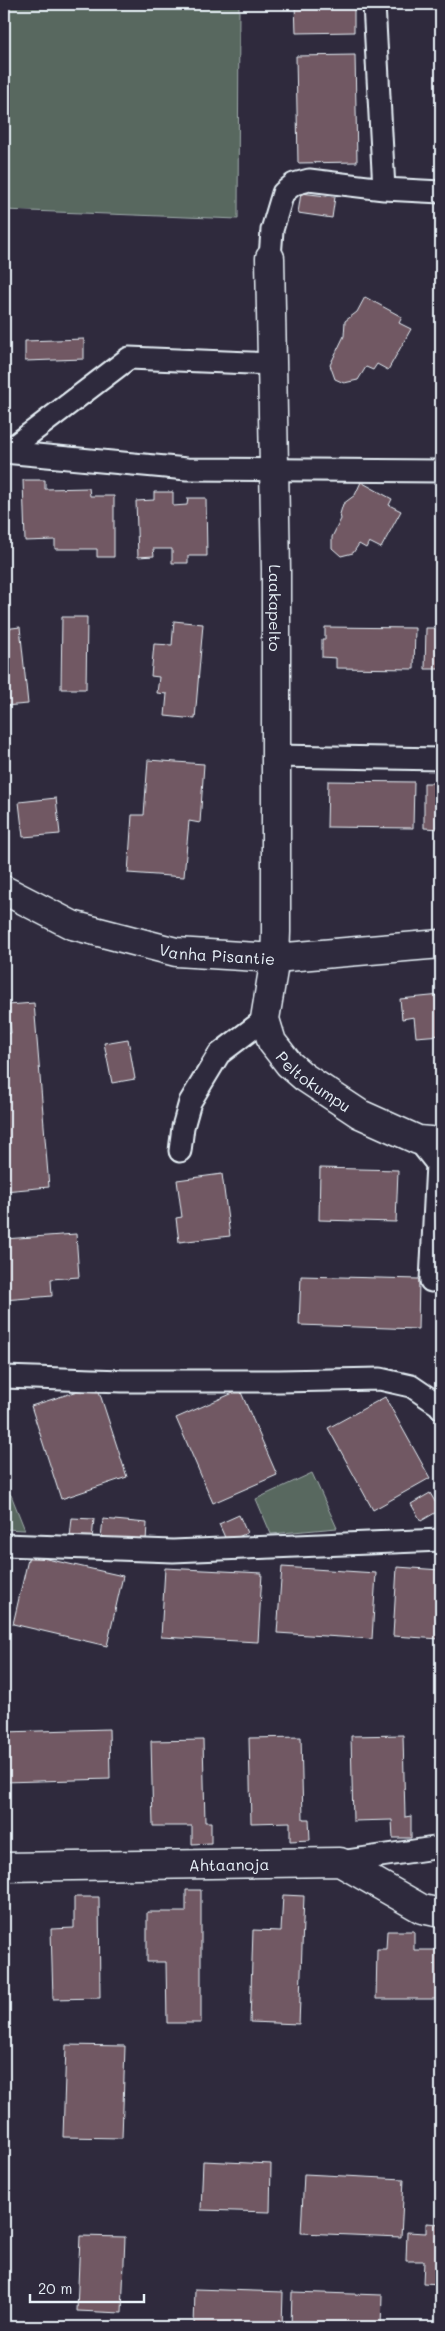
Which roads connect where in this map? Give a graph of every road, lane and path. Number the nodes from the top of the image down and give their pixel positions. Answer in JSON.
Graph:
{"nodes":[{"id":1,"x":374,"y":4,"type":"edge"},
{"id":2,"x":384,"y":189,"type":"junction"},
{"id":3,"x":441,"y":192,"type":"edge"},
{"id":4,"x":270,"y":258,"type":"joint"},
{"id":5,"x":273,"y":364,"type":"junction"},
{"id":6,"x":5,"y":452,"type":"edge"},
{"id":7,"x":274,"y":470,"type":"junction"},
{"id":8,"x":441,"y":471,"type":"edge"},
{"id":9,"x":276,"y":756,"type":"junction"},
{"id":10,"x":441,"y":759,"type":"edge"},
{"id":11,"x":4,"y":890,"type":"edge"},
{"id":12,"x":441,"y":944,"type":"edge"},
{"id":13,"x":275,"y":958,"type":"junction"},
{"id":14,"x":265,"y":1019,"type":"junction"},
{"id":15,"x":180,"y":1151,"type":"dead end"},
{"id":16,"x":434,"y":1153,"type":"edge"},
{"id":17,"x":431,"y":1281,"type":"dead end"},
{"id":18,"x":4,"y":1376,"type":"edge"},
{"id":19,"x":441,"y":1408,"type":"edge"},
{"id":20,"x":441,"y":1540,"type":"edge"},
{"id":21,"x":4,"y":1545,"type":"edge"},
{"id":22,"x":441,"y":1847,"type":"edge"},
{"id":23,"x":340,"y":1862,"type":"junction"},
{"id":24,"x":4,"y":1867,"type":"edge"},
{"id":25,"x":441,"y":1913,"type":"edge"}],
"edges":[{"from":1,"to":2,"type":"lane"},
{"from":2,"to":3,"type":"lane"},
{"from":2,"to":4,"type":"lane"},
{"from":4,"to":5,"type":"street","name":"Laakapelto"},
{"from":5,"to":6,"type":"lane"},
{"from":5,"to":7,"type":"street","name":"Laakapelto"},
{"from":6,"to":7,"type":"lane"},
{"from":7,"to":8,"type":"lane"},
{"from":7,"to":9,"type":"street","name":"Laakapelto"},
{"from":9,"to":10,"type":"lane"},
{"from":9,"to":13,"type":"street","name":"Laakapelto"},
{"from":11,"to":13,"type":"street","name":"Vanha Pisantie"},
{"from":12,"to":13,"type":"street","name":"Vanha Pisantie"},
{"from":13,"to":14,"type":"street","name":"Peltokumpu"},
{"from":14,"to":15,"type":"lane"},
{"from":14,"to":16,"type":"street","name":"Peltokumpu"},
{"from":16,"to":17,"type":"lane"},
{"from":18,"to":19,"type":"lane"},
{"from":20,"to":21,"type":"lane"},
{"from":22,"to":23,"type":"lane"},
{"from":23,"to":24,"type":"street","name":"Ahtaanoja"},
{"from":23,"to":25,"type":"street"}]}
